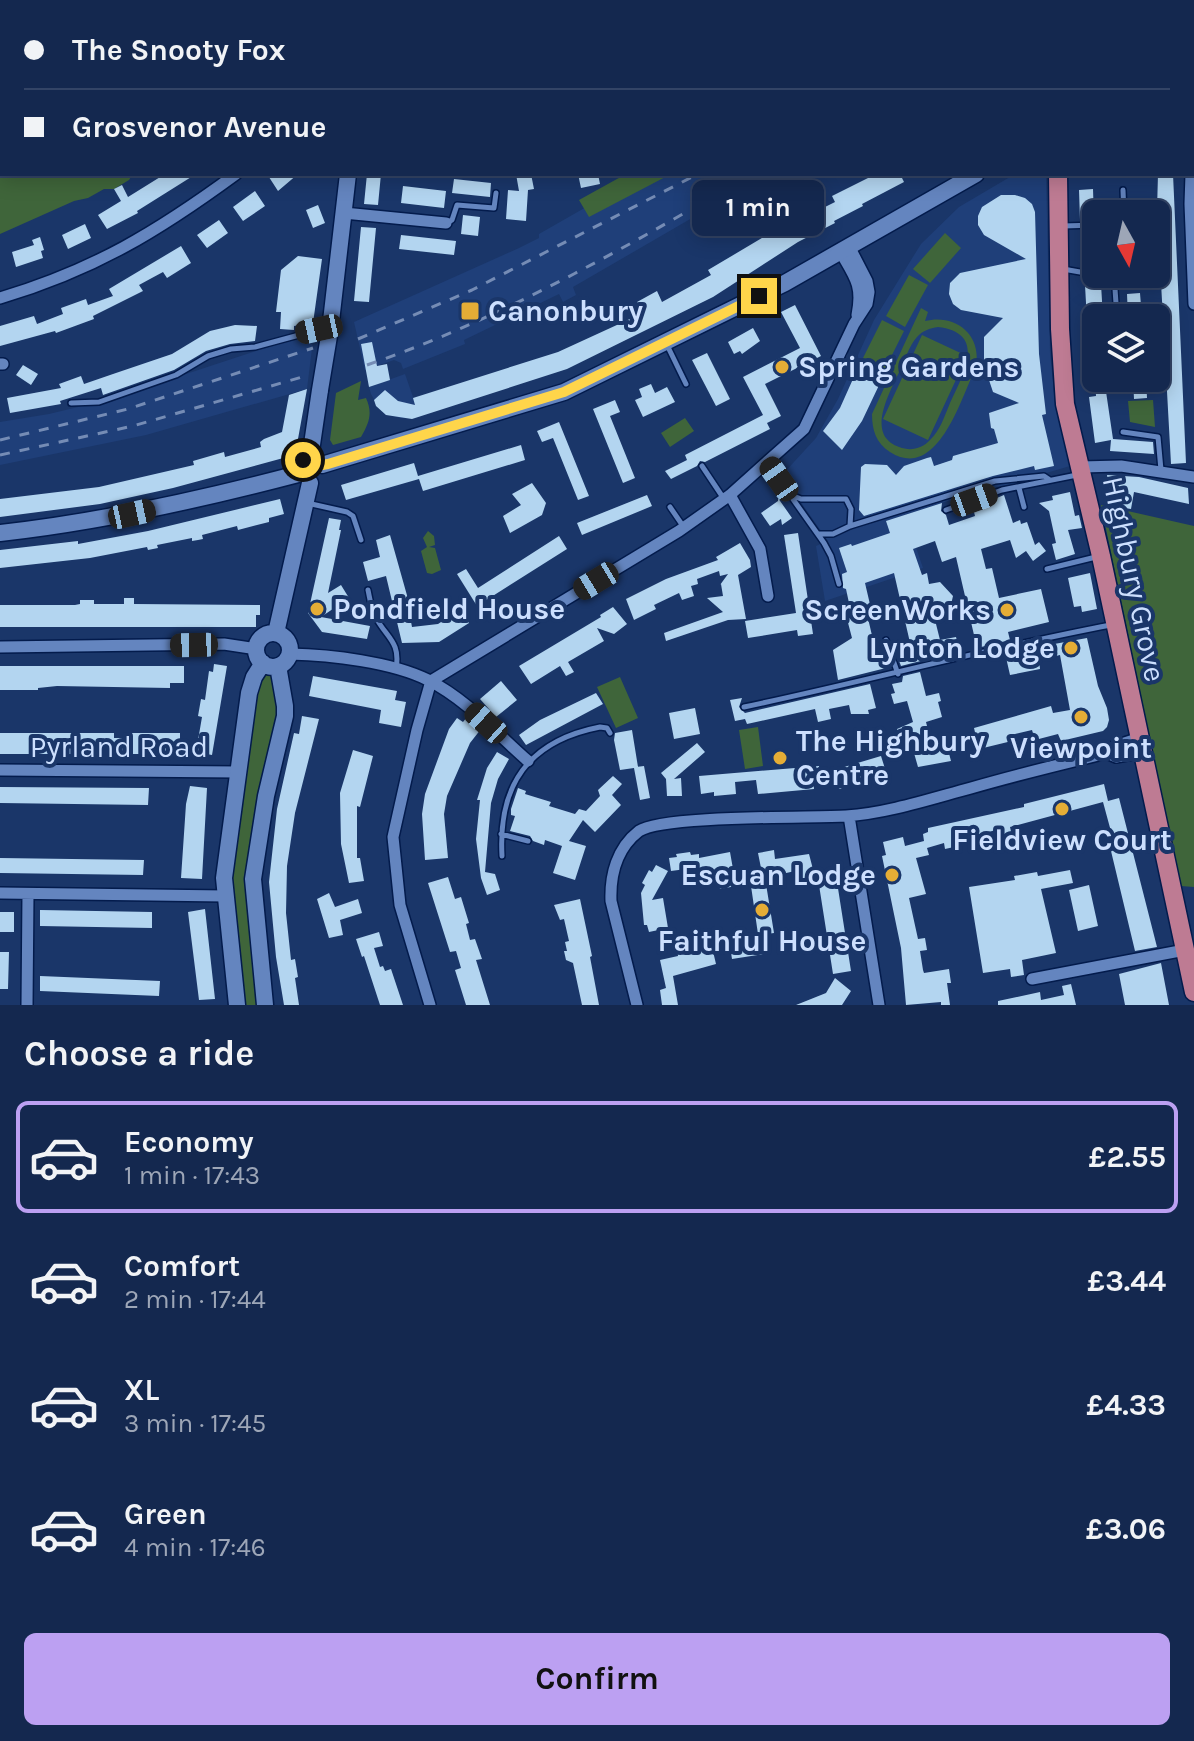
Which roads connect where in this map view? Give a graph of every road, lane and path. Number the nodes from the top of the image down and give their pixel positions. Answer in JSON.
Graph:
{"nodes":[{"id":1,"x":233,"y":176,"type":"edge"},
{"id":2,"x":348,"y":176,"type":"edge"},
{"id":3,"x":973,"y":176,"type":"edge"},
{"id":4,"x":1058,"y":176,"type":"edge"},
{"id":5,"x":1191,"y":176,"type":"edge"},
{"id":6,"x":1123,"y":190,"type":"dead end"},
{"id":7,"x":496,"y":193,"type":"dead end"},
{"id":8,"x":1123,"y":200,"type":"edge"},
{"id":9,"x":344,"y":213,"type":"junction"},
{"id":10,"x":446,"y":223,"type":"joint"},
{"id":11,"x":1082,"y":225,"type":"edge"},
{"id":12,"x":1058,"y":226,"type":"junction"},
{"id":13,"x":845,"y":250,"type":"junction"},
{"id":14,"x":1058,"y":270,"type":"junction"},
{"id":15,"x":1082,"y":272,"type":"edge"},
{"id":16,"x":1194,"y":283,"type":"edge"},
{"id":17,"x":0,"y":298,"type":"edge"},
{"id":18,"x":1194,"y":304,"type":"edge"},
{"id":19,"x":330,"y":329,"type":"junction"},
{"id":20,"x":666,"y":342,"type":"junction"},
{"id":21,"x":686,"y":384,"type":"dead end"},
{"id":22,"x":71,"y":403,"type":"dead end"},
{"id":23,"x":1123,"y":432,"type":"dead end"},
{"id":24,"x":316,"y":462,"type":"junction"},
{"id":25,"x":768,"y":464,"type":"junction"},
{"id":26,"x":702,"y":466,"type":"dead end"},
{"id":27,"x":1161,"y":470,"type":"junction"},
{"id":28,"x":1081,"y":471,"type":"junction"},
{"id":29,"x":1194,"y":477,"type":"edge"},
{"id":30,"x":304,"y":478,"type":"junction"},
{"id":31,"x":1050,"y":480,"type":"junction"},
{"id":32,"x":1019,"y":488,"type":"junction"},
{"id":33,"x":790,"y":495,"type":"junction"},
{"id":34,"x":727,"y":497,"type":"junction"},
{"id":35,"x":801,"y":499,"type":"junction"},
{"id":36,"x":306,"y":503,"type":"junction"},
{"id":37,"x":797,"y":505,"type":"junction"},
{"id":38,"x":670,"y":507,"type":"dead end"},
{"id":39,"x":1024,"y":507,"type":"dead end"},
{"id":40,"x":946,"y":510,"type":"dead end"},
{"id":41,"x":850,"y":526,"type":"junction"},
{"id":42,"x":683,"y":527,"type":"junction"},
{"id":43,"x":0,"y":533,"type":"edge"},
{"id":44,"x":818,"y":534,"type":"junction"},
{"id":45,"x":361,"y":540,"type":"dead end"},
{"id":46,"x":1101,"y":556,"type":"junction"},
{"id":47,"x":1047,"y":569,"type":"dead end"},
{"id":48,"x":839,"y":584,"type":"dead end"},
{"id":49,"x":368,"y":590,"type":"dead end"},
{"id":50,"x":768,"y":596,"type":"dead end"},
{"id":51,"x":1116,"y":625,"type":"junction"},
{"id":52,"x":276,"y":633,"type":"junction"},
{"id":53,"x":886,"y":640,"type":"dead end"},
{"id":54,"x":0,"y":647,"type":"edge"},
{"id":55,"x":290,"y":654,"type":"junction"},
{"id":56,"x":266,"y":660,"type":"junction"},
{"id":57,"x":396,"y":669,"type":"junction"},
{"id":58,"x":898,"y":674,"type":"junction"},
{"id":59,"x":431,"y":681,"type":"junction"},
{"id":60,"x":744,"y":707,"type":"dead end"},
{"id":61,"x":610,"y":733,"type":"dead end"},
{"id":62,"x":1142,"y":745,"type":"junction"},
{"id":63,"x":528,"y":761,"type":"junction"},
{"id":64,"x":0,"y":770,"type":"edge"},
{"id":65,"x":238,"y":772,"type":"junction"},
{"id":66,"x":849,"y":816,"type":"junction"},
{"id":67,"x":501,"y":834,"type":"junction"},
{"id":68,"x":528,"y":841,"type":"dead end"},
{"id":69,"x":502,"y":856,"type":"dead end"},
{"id":70,"x":0,"y":893,"type":"edge"},
{"id":71,"x":28,"y":894,"type":"junction"},
{"id":72,"x":225,"y":896,"type":"junction"},
{"id":73,"x":1185,"y":950,"type":"junction"},
{"id":74,"x":1032,"y":979,"type":"dead end"},
{"id":75,"x":1194,"y":992,"type":"edge"},
{"id":76,"x":27,"y":1005,"type":"edge"},
{"id":77,"x":237,"y":1005,"type":"edge"},
{"id":78,"x":265,"y":1005,"type":"edge"},
{"id":79,"x":430,"y":1005,"type":"edge"},
{"id":80,"x":637,"y":1005,"type":"edge"},
{"id":81,"x":879,"y":1005,"type":"edge"}],
"edges":[{"from":1,"to":17,"type":"street"},
{"from":2,"to":9,"type":"street"},
{"from":3,"to":13,"type":"street"},
{"from":4,"to":12,"type":"main road","name":"Highbury Grove"},
{"from":5,"to":16,"type":"street"},
{"from":6,"to":8,"type":"lane"},
{"from":7,"to":10,"type":"lane"},
{"from":9,"to":10,"type":"street"},
{"from":9,"to":19,"type":"street"},
{"from":11,"to":12,"type":"lane"},
{"from":12,"to":14,"type":"main road","name":"Highbury Grove"},
{"from":13,"to":20,"type":"street"},
{"from":13,"to":25,"type":"street"},
{"from":14,"to":15,"type":"lane"},
{"from":14,"to":28,"type":"main road","name":"Highbury Grove"},
{"from":16,"to":18,"type":"street"},
{"from":19,"to":22,"type":"lane"},
{"from":19,"to":24,"type":"street","bridge":true},
{"from":20,"to":21,"type":"lane"},
{"from":20,"to":24,"type":"street"},
{"from":23,"to":27,"type":"lane"},
{"from":24,"to":30,"type":"street"},
{"from":25,"to":33,"type":"lane"},
{"from":25,"to":34,"type":"street"},
{"from":26,"to":34,"type":"lane"},
{"from":27,"to":28,"type":"street"},
{"from":27,"to":29,"type":"street"},
{"from":28,"to":31,"type":"lane"},
{"from":28,"to":46,"type":"main road","name":"Highbury Grove"},
{"from":30,"to":36,"type":"street"},
{"from":30,"to":43,"type":"street"},
{"from":31,"to":32,"type":"lane"},
{"from":31,"to":41,"type":"lane"},
{"from":32,"to":39,"type":"lane"},
{"from":32,"to":40,"type":"lane"},
{"from":33,"to":35,"type":"lane"},
{"from":33,"to":37,"type":"lane"},
{"from":34,"to":42,"type":"street"},
{"from":34,"to":50,"type":"street"},
{"from":35,"to":37,"type":"lane"},
{"from":35,"to":41,"type":"lane"},
{"from":36,"to":45,"type":"lane"},
{"from":36,"to":52,"type":"street"},
{"from":37,"to":44,"type":"lane"},
{"from":38,"to":42,"type":"lane"},
{"from":41,"to":44,"type":"lane"},
{"from":42,"to":59,"type":"street"},
{"from":44,"to":48,"type":"lane"},
{"from":46,"to":47,"type":"lane"},
{"from":46,"to":51,"type":"main road","name":"Highbury Grove"},
{"from":49,"to":57,"type":"lane"},
{"from":51,"to":58,"type":"lane"},
{"from":51,"to":62,"type":"main road","name":"Highbury Grove"},
{"from":52,"to":55,"type":"street"},
{"from":52,"to":56,"type":"street"},
{"from":53,"to":58,"type":"lane"},
{"from":54,"to":56,"type":"street"},
{"from":55,"to":56,"type":"street"},
{"from":55,"to":57,"type":"street"},
{"from":56,"to":65,"type":"street"},
{"from":56,"to":78,"type":"street"},
{"from":57,"to":59,"type":"street"},
{"from":58,"to":60,"type":"lane"},
{"from":59,"to":63,"type":"street"},
{"from":59,"to":79,"type":"street"},
{"from":61,"to":63,"type":"lane"},
{"from":62,"to":66,"type":"street"},
{"from":62,"to":73,"type":"main road","name":"Highbury Grove"},
{"from":63,"to":67,"type":"lane"},
{"from":64,"to":65,"type":"street","name":"Pyrland Road"},
{"from":65,"to":72,"type":"street"},
{"from":66,"to":80,"type":"street"},
{"from":66,"to":81,"type":"street"},
{"from":67,"to":68,"type":"lane"},
{"from":67,"to":69,"type":"lane"},
{"from":70,"to":71,"type":"street"},
{"from":71,"to":72,"type":"street"},
{"from":71,"to":76,"type":"street"},
{"from":72,"to":77,"type":"street"},
{"from":73,"to":74,"type":"street"},
{"from":73,"to":75,"type":"main road","name":"Highbury Grove"}]}
